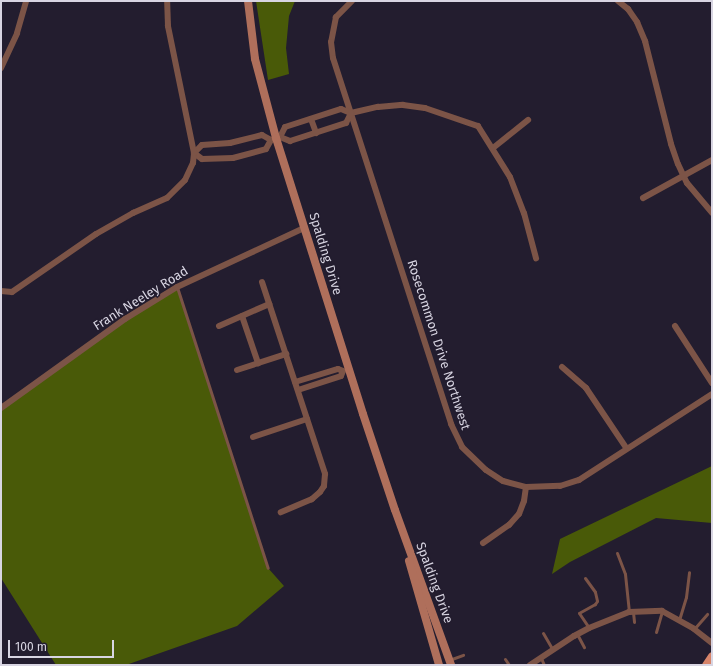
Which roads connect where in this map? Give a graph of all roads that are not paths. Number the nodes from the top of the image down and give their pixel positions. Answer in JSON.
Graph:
{"nodes":[{"id":1,"x":26,"y":1,"type":"edge"},
{"id":2,"x":167,"y":1,"type":"edge"},
{"id":3,"x":248,"y":1,"type":"edge"},
{"id":4,"x":352,"y":1,"type":"edge"},
{"id":5,"x":618,"y":1,"type":"edge"},
{"id":6,"x":1,"y":68,"type":"edge"},
{"id":7,"x":352,"y":113,"type":"junction"},
{"id":8,"x":311,"y":119,"type":"junction"},
{"id":9,"x":528,"y":120,"type":"dead end"},
{"id":10,"x":316,"y":133,"type":"junction"},
{"id":11,"x":276,"y":138,"type":"junction"},
{"id":12,"x":493,"y":148,"type":"junction"},
{"id":13,"x":194,"y":153,"type":"junction"},
{"id":14,"x":712,"y":160,"type":"edge"},
{"id":15,"x":684,"y":176,"type":"junction"},
{"id":16,"x":643,"y":198,"type":"dead end"},
{"id":17,"x":712,"y":213,"type":"edge"},
{"id":18,"x":304,"y":228,"type":"junction"},
{"id":19,"x":536,"y":258,"type":"dead end"},
{"id":20,"x":262,"y":282,"type":"dead end"},
{"id":21,"x":177,"y":287,"type":"junction"},
{"id":22,"x":1,"y":291,"type":"edge"},
{"id":23,"x":270,"y":304,"type":"junction"},
{"id":24,"x":242,"y":316,"type":"junction"},
{"id":25,"x":219,"y":326,"type":"dead end"},
{"id":26,"x":675,"y":326,"type":"dead end"},
{"id":27,"x":286,"y":354,"type":"junction"},
{"id":28,"x":258,"y":363,"type":"junction"},
{"id":29,"x":562,"y":367,"type":"dead end"},
{"id":30,"x":237,"y":370,"type":"dead end"},
{"id":31,"x":346,"y":370,"type":"junction"},
{"id":32,"x":295,"y":382,"type":"junction"},
{"id":33,"x":712,"y":383,"type":"edge"},
{"id":34,"x":298,"y":390,"type":"junction"},
{"id":35,"x":712,"y":394,"type":"edge"},
{"id":36,"x":1,"y":408,"type":"edge"},
{"id":37,"x":307,"y":419,"type":"junction"},
{"id":38,"x":253,"y":436,"type":"dead end"},
{"id":39,"x":627,"y":449,"type":"junction"},
{"id":40,"x":526,"y":487,"type":"junction"},
{"id":41,"x":395,"y":510,"type":"junction"},
{"id":42,"x":281,"y":512,"type":"dead end"},
{"id":43,"x":482,"y":543,"type":"dead end"},
{"id":44,"x":617,"y":553,"type":"dead end"},
{"id":45,"x":268,"y":568,"type":"dead end"},
{"id":46,"x":688,"y":572,"type":"dead end"},
{"id":47,"x":585,"y":578,"type":"dead end"},
{"id":48,"x":662,"y":611,"type":"junction"},
{"id":49,"x":631,"y":612,"type":"junction"},
{"id":50,"x":706,"y":614,"type":"dead end"},
{"id":51,"x":679,"y":620,"type":"junction"},
{"id":52,"x":634,"y":622,"type":"dead end"},
{"id":53,"x":589,"y":628,"type":"junction"},
{"id":54,"x":694,"y":629,"type":"junction"},
{"id":55,"x":656,"y":632,"type":"dead end"},
{"id":56,"x":543,"y":633,"type":"dead end"},
{"id":57,"x":576,"y":634,"type":"junction"},
{"id":58,"x":712,"y":643,"type":"edge"},
{"id":59,"x":584,"y":647,"type":"dead end"},
{"id":60,"x":553,"y":650,"type":"junction"},
{"id":61,"x":463,"y":656,"type":"dead end"},
{"id":62,"x":712,"y":656,"type":"edge"},
{"id":63,"x":541,"y":658,"type":"junction"},
{"id":64,"x":505,"y":659,"type":"dead end"},
{"id":65,"x":450,"y":663,"type":"edge"},
{"id":66,"x":439,"y":665,"type":"edge"},
{"id":67,"x":509,"y":665,"type":"edge"},
{"id":68,"x":530,"y":665,"type":"edge"},
{"id":69,"x":544,"y":665,"type":"edge"},
{"id":70,"x":706,"y":665,"type":"edge"}],
"edges":[{"from":1,"to":6,"type":"street"},
{"from":2,"to":13,"type":"street"},
{"from":3,"to":11,"type":"main road","name":"Spalding Drive"},
{"from":4,"to":7,"type":"street","name":"Rosecommon Drive Northwest"},
{"from":5,"to":15,"type":"street"},
{"from":7,"to":8,"type":"street"},
{"from":7,"to":10,"type":"street"},
{"from":7,"to":12,"type":"street"},
{"from":7,"to":40,"type":"street","name":"Rosecommon Drive Northwest"},
{"from":8,"to":10,"type":"street"},
{"from":8,"to":11,"type":"street"},
{"from":9,"to":12,"type":"street"},
{"from":10,"to":11,"type":"street"},
{"from":11,"to":13,"type":"street"},
{"from":11,"to":13,"type":"street"},
{"from":11,"to":18,"type":"main road","name":"Spalding Drive"},
{"from":12,"to":19,"type":"street"},
{"from":13,"to":22,"type":"street"},
{"from":14,"to":15,"type":"street"},
{"from":15,"to":16,"type":"street"},
{"from":15,"to":17,"type":"street"},
{"from":18,"to":21,"type":"street","name":"Frank Neeley Road"},
{"from":18,"to":31,"type":"main road","name":"Spalding Drive"},
{"from":20,"to":23,"type":"street"},
{"from":21,"to":36,"type":"street","name":"Frank Neeley Road"},
{"from":21,"to":45,"type":"lane"},
{"from":23,"to":24,"type":"street"},
{"from":23,"to":27,"type":"street"},
{"from":24,"to":25,"type":"street"},
{"from":24,"to":28,"type":"street"},
{"from":26,"to":33,"type":"street"},
{"from":27,"to":28,"type":"street"},
{"from":27,"to":32,"type":"street"},
{"from":28,"to":30,"type":"street"},
{"from":29,"to":39,"type":"street"},
{"from":31,"to":32,"type":"street"},
{"from":31,"to":34,"type":"street"},
{"from":31,"to":41,"type":"main road","name":"Spalding Drive"},
{"from":32,"to":34,"type":"street"},
{"from":34,"to":37,"type":"street"},
{"from":35,"to":39,"type":"street","name":"Rosecommon Drive Northwest"},
{"from":37,"to":38,"type":"street"},
{"from":37,"to":42,"type":"street"},
{"from":39,"to":40,"type":"street","name":"Rosecommon Drive Northwest"},
{"from":40,"to":43,"type":"street"},
{"from":41,"to":65,"type":"main road","name":"Spalding Drive"},
{"from":41,"to":66,"type":"main road","name":"Spalding Drive"},
{"from":44,"to":49,"type":"lane"},
{"from":46,"to":51,"type":"lane"},
{"from":47,"to":53,"type":"lane"},
{"from":48,"to":49,"type":"street"},
{"from":48,"to":51,"type":"street"},
{"from":48,"to":55,"type":"lane"},
{"from":49,"to":52,"type":"lane"},
{"from":49,"to":53,"type":"street"},
{"from":50,"to":54,"type":"lane"},
{"from":51,"to":54,"type":"street"},
{"from":53,"to":57,"type":"street"},
{"from":54,"to":58,"type":"street"},
{"from":56,"to":60,"type":"lane"},
{"from":57,"to":59,"type":"lane"},
{"from":57,"to":60,"type":"street"},
{"from":60,"to":63,"type":"street"},
{"from":61,"to":65,"type":"lane"},
{"from":62,"to":70,"type":"main road"},
{"from":63,"to":68,"type":"street"},
{"from":63,"to":69,"type":"lane"},
{"from":64,"to":67,"type":"lane"}]}
